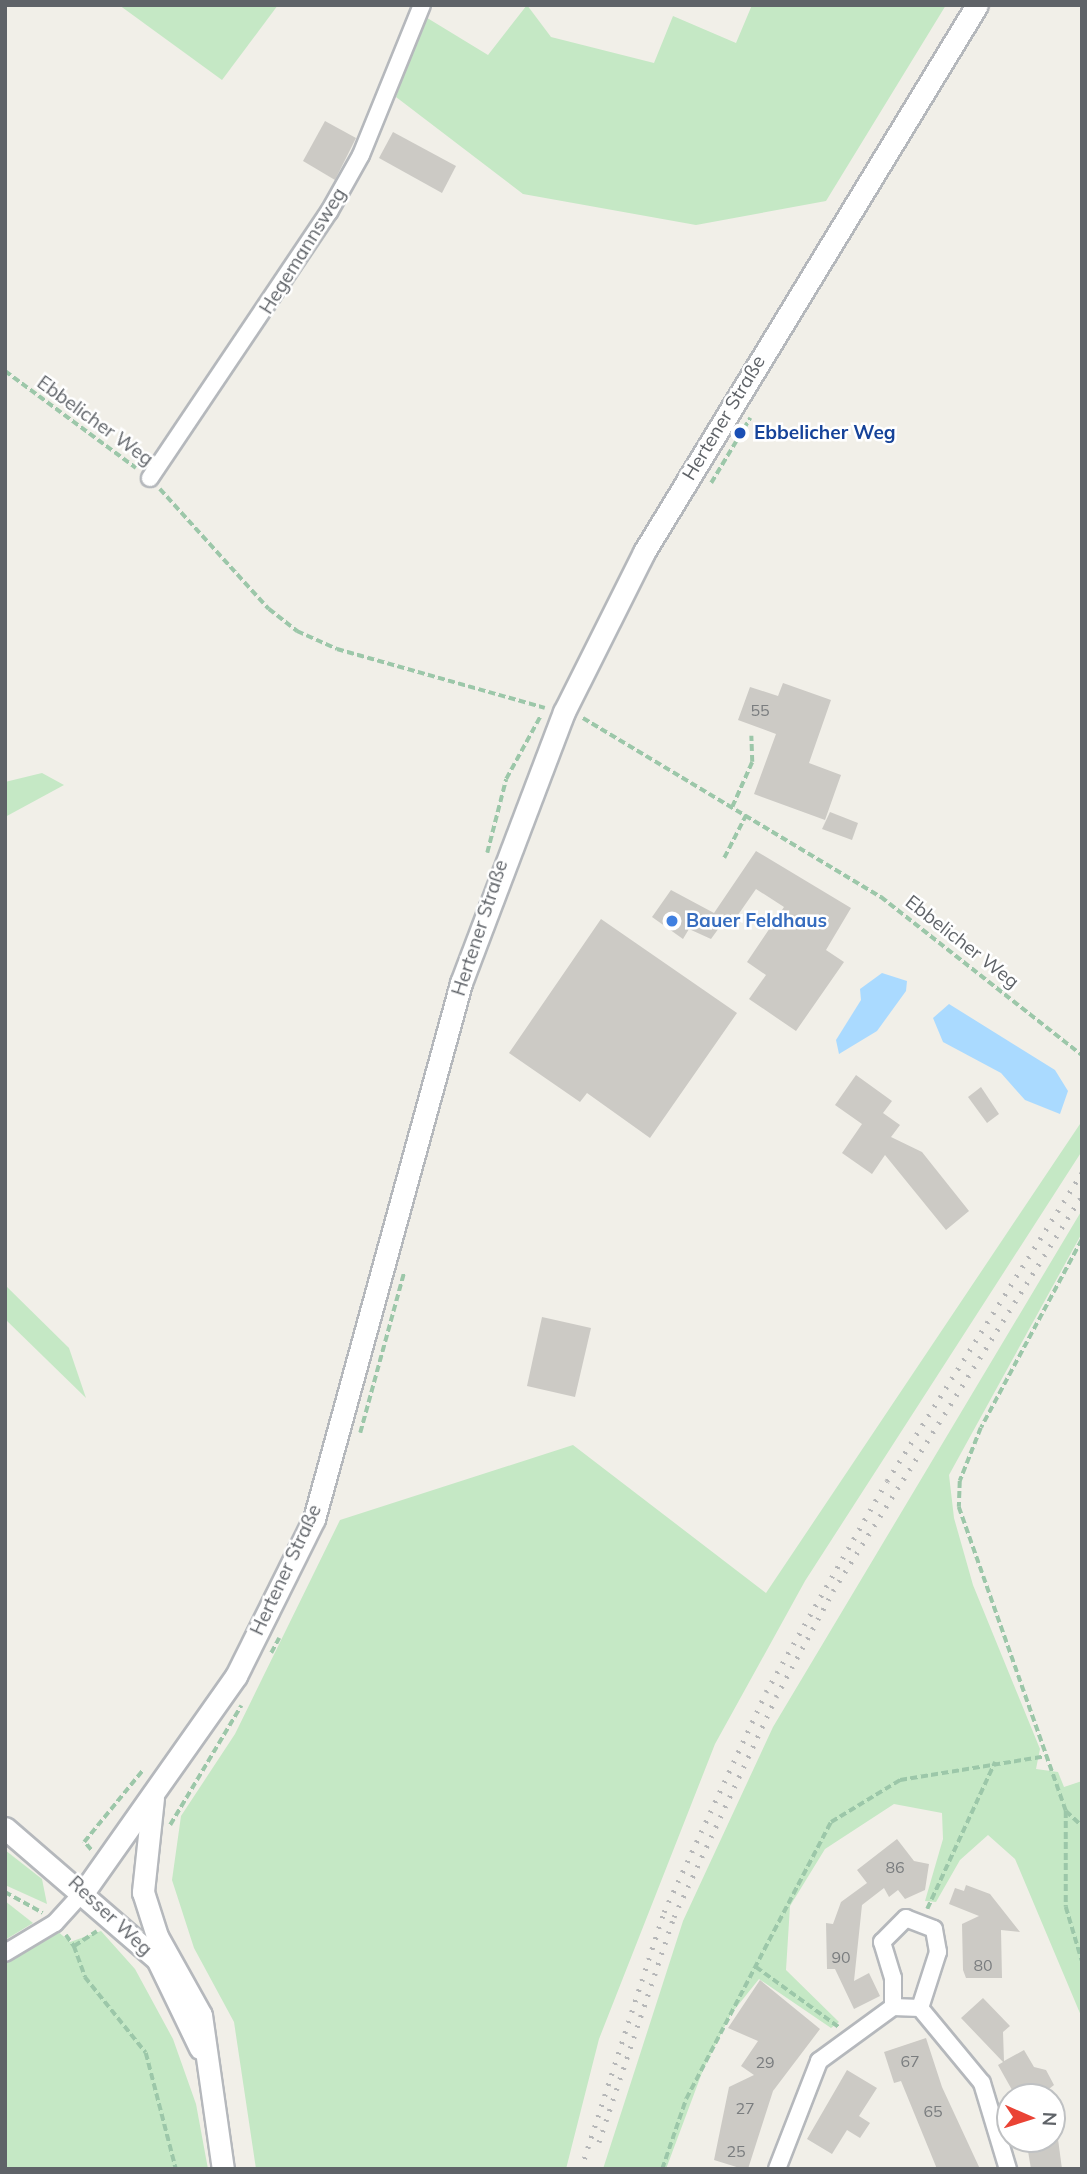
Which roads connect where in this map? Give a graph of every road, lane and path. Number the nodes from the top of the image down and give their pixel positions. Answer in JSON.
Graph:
{"nodes":[{"id":1,"x":422,"y":5,"type":"edge"},
{"id":2,"x":977,"y":5,"type":"edge"},
{"id":3,"x":5,"y":371,"type":"edge"},
{"id":4,"x":751,"y":414,"type":"dead end"},
{"id":5,"x":150,"y":478,"type":"junction"},
{"id":6,"x":708,"y":487,"type":"dead end"},
{"id":7,"x":587,"y":705,"type":"dead end"},
{"id":8,"x":573,"y":720,"type":"junction"},
{"id":9,"x":751,"y":736,"type":"dead end"},
{"id":10,"x":732,"y":807,"type":"junction"},
{"id":11,"x":746,"y":814,"type":"junction"},
{"id":12,"x":724,"y":858,"type":"dead end"},
{"id":13,"x":1082,"y":1055,"type":"edge"},
{"id":14,"x":1082,"y":1240,"type":"edge"},
{"id":15,"x":405,"y":1267,"type":"dead end"},
{"id":16,"x":356,"y":1446,"type":"dead end"},
{"id":17,"x":285,"y":1626,"type":"dead end"},
{"id":18,"x":266,"y":1662,"type":"dead end"},
{"id":19,"x":246,"y":1698,"type":"dead end"},
{"id":20,"x":1047,"y":1756,"type":"junction"},
{"id":21,"x":995,"y":1762,"type":"junction"},
{"id":22,"x":154,"y":1791,"type":"junction"},
{"id":23,"x":1066,"y":1811,"type":"junction"},
{"id":24,"x":1082,"y":1826,"type":"edge"},
{"id":25,"x":5,"y":1828,"type":"edge"},
{"id":26,"x":166,"y":1836,"type":"dead end"},
{"id":27,"x":85,"y":1890,"type":"junction"},
{"id":28,"x":923,"y":1920,"type":"junction"},
{"id":29,"x":1080,"y":1945,"type":"edge"},
{"id":30,"x":74,"y":1946,"type":"dead end"},
{"id":31,"x":5,"y":1953,"type":"edge"},
{"id":32,"x":1082,"y":1961,"type":"edge"},
{"id":33,"x":756,"y":1967,"type":"junction"},
{"id":34,"x":893,"y":2007,"type":"junction"},
{"id":35,"x":920,"y":2008,"type":"junction"},
{"id":36,"x":852,"y":2036,"type":"junction"},
{"id":37,"x":206,"y":2063,"type":"junction"},
{"id":38,"x":176,"y":2169,"type":"edge"},
{"id":39,"x":223,"y":2169,"type":"edge"},
{"id":40,"x":662,"y":2169,"type":"edge"},
{"id":41,"x":777,"y":2169,"type":"edge"},
{"id":42,"x":1008,"y":2169,"type":"edge"}],
"edges":[{"from":1,"to":5,"type":"street","name":"Hegemannsweg"},
{"from":2,"to":8,"type":"main road","name":"Hertener Straße"},
{"from":3,"to":5,"type":"path","name":"Ebbelicher Weg"},
{"from":4,"to":6,"type":"path"},
{"from":5,"to":8,"type":"path","name":"Ebbelicher Weg"},
{"from":7,"to":8,"type":"path"},
{"from":8,"to":10,"type":"path","name":"Ebbelicher Weg"},
{"from":8,"to":22,"type":"main road","name":"Hertener Straße"},
{"from":9,"to":10,"type":"path"},
{"from":10,"to":11,"type":"path","name":"Ebbelicher Weg"},
{"from":11,"to":12,"type":"path"},
{"from":11,"to":13,"type":"path","name":"Ebbelicher Weg"},
{"from":14,"to":20,"type":"path"},
{"from":15,"to":16,"type":"path"},
{"from":17,"to":18,"type":"path"},
{"from":19,"to":26,"type":"path"},
{"from":20,"to":21,"type":"path"},
{"from":20,"to":23,"type":"path"},
{"from":21,"to":28,"type":"path"},
{"from":21,"to":33,"type":"path"},
{"from":22,"to":27,"type":"main road","name":"Hertener Straße"},
{"from":22,"to":37,"type":"main road","name":"Resser Weg"},
{"from":23,"to":24,"type":"path"},
{"from":23,"to":29,"type":"path"},
{"from":25,"to":27,"type":"main road","name":"Resser Weg"},
{"from":27,"to":31,"type":"street"},
{"from":27,"to":37,"type":"main road","name":"Resser Weg"},
{"from":28,"to":34,"type":"street"},
{"from":28,"to":35,"type":"street"},
{"from":29,"to":32,"type":"path"},
{"from":30,"to":38,"type":"path"},
{"from":33,"to":36,"type":"path"},
{"from":33,"to":40,"type":"path"},
{"from":34,"to":35,"type":"street"},
{"from":34,"to":36,"type":"street"},
{"from":35,"to":42,"type":"street"},
{"from":36,"to":41,"type":"street"},
{"from":37,"to":39,"type":"main road","name":"Resser Weg"}]}
